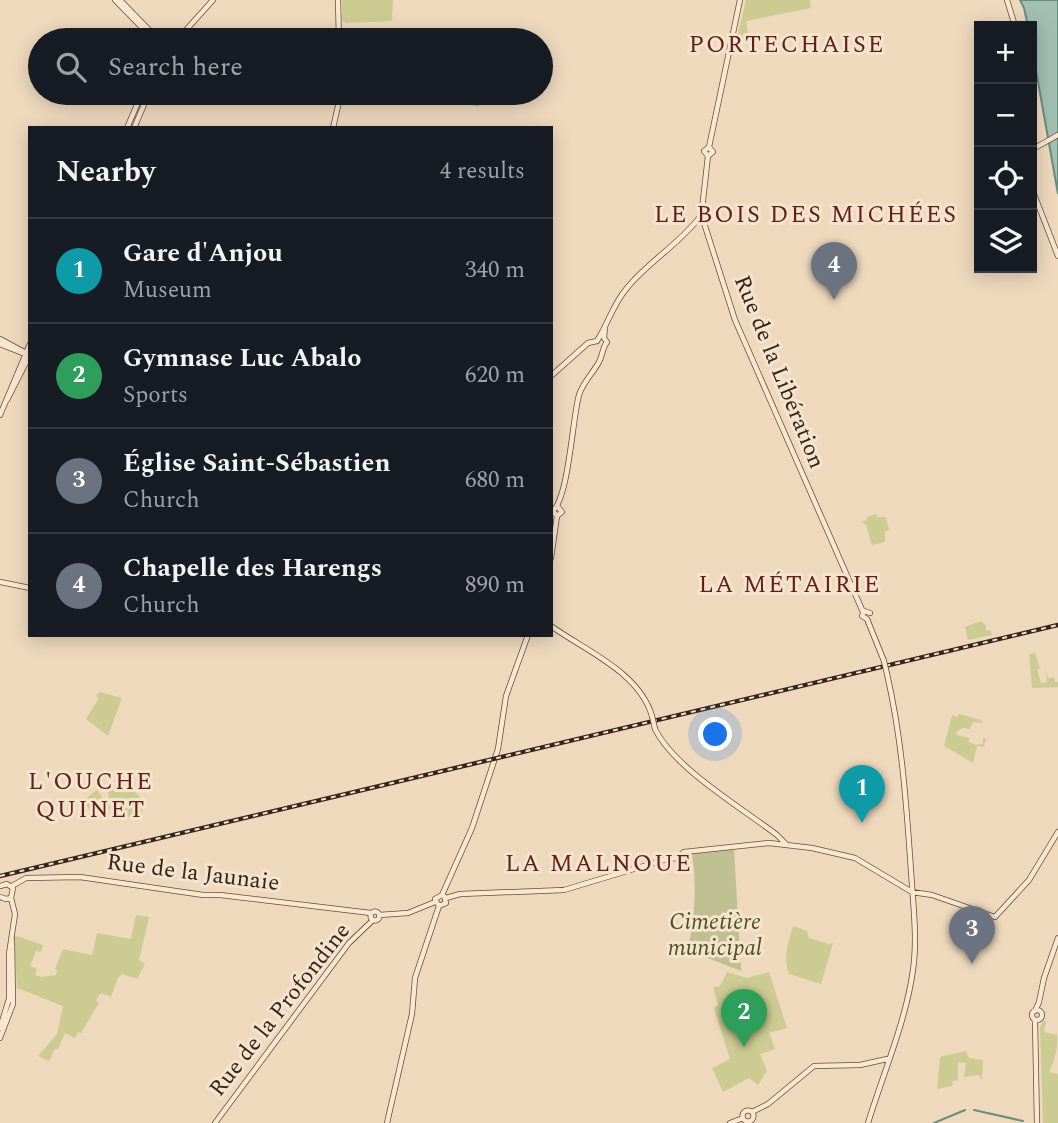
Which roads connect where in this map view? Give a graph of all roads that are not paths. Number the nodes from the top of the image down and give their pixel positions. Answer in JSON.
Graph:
{"nodes":[{"id":1,"x":117,"y":0,"type":"edge"},
{"id":2,"x":214,"y":0,"type":"edge"},
{"id":3,"x":338,"y":0,"type":"edge"},
{"id":4,"x":740,"y":0,"type":"edge"},
{"id":5,"x":1007,"y":0,"type":"edge"},
{"id":6,"x":1013,"y":21,"type":"edge"},
{"id":7,"x":145,"y":28,"type":"edge"},
{"id":8,"x":188,"y":28,"type":"edge"},
{"id":9,"x":339,"y":28,"type":"edge"},
{"id":10,"x":137,"y":105,"type":"edge"},
{"id":11,"x":144,"y":105,"type":"edge"},
{"id":12,"x":339,"y":105,"type":"edge"},
{"id":13,"x":128,"y":126,"type":"edge"},
{"id":14,"x":135,"y":126,"type":"edge"},
{"id":15,"x":334,"y":126,"type":"edge"},
{"id":16,"x":1058,"y":135,"type":"edge"},
{"id":17,"x":1037,"y":148,"type":"edge"},
{"id":18,"x":1037,"y":202,"type":"edge"},
{"id":19,"x":701,"y":218,"type":"junction"},
{"id":20,"x":1058,"y":256,"type":"edge"},
{"id":21,"x":600,"y":339,"type":"junction"},
{"id":22,"x":0,"y":342,"type":"edge"},
{"id":23,"x":26,"y":353,"type":"edge"},
{"id":24,"x":553,"y":374,"type":"edge"},
{"id":25,"x":0,"y":415,"type":"edge"},
{"id":26,"x":553,"y":544,"type":"edge"},
{"id":27,"x":0,"y":582,"type":"edge"},
{"id":28,"x":28,"y":588,"type":"edge"},
{"id":29,"x":553,"y":627,"type":"edge"},
{"id":30,"x":527,"y":637,"type":"edge"},
{"id":31,"x":1058,"y":832,"type":"edge"},
{"id":32,"x":778,"y":836,"type":"junction"},
{"id":33,"x":776,"y":844,"type":"junction"},
{"id":34,"x":786,"y":844,"type":"junction"},
{"id":35,"x":0,"y":886,"type":"edge"},
{"id":36,"x":12,"y":886,"type":"junction"},
{"id":37,"x":912,"y":892,"type":"junction"},
{"id":38,"x":0,"y":897,"type":"edge"},
{"id":39,"x":444,"y":897,"type":"junction"},
{"id":40,"x":11,"y":898,"type":"junction"},
{"id":41,"x":437,"y":904,"type":"junction"},
{"id":42,"x":371,"y":913,"type":"junction"},
{"id":43,"x":379,"y":915,"type":"junction"},
{"id":44,"x":373,"y":920,"type":"junction"},
{"id":45,"x":12,"y":938,"type":"junction"},
{"id":46,"x":1058,"y":939,"type":"edge"},
{"id":47,"x":1038,"y":1011,"type":"junction"},
{"id":48,"x":1037,"y":1020,"type":"junction"},
{"id":49,"x":0,"y":1028,"type":"edge"},
{"id":50,"x":0,"y":1038,"type":"edge"},
{"id":51,"x":888,"y":1059,"type":"junction"},
{"id":52,"x":215,"y":1123,"type":"edge"},
{"id":53,"x":387,"y":1123,"type":"edge"},
{"id":54,"x":730,"y":1123,"type":"edge"},
{"id":55,"x":867,"y":1123,"type":"edge"},
{"id":56,"x":1037,"y":1123,"type":"edge"}],
"edges":[{"from":1,"to":7,"type":"street"},
{"from":2,"to":8,"type":"street"},
{"from":3,"to":9,"type":"street"},
{"from":4,"to":19,"type":"street"},
{"from":5,"to":6,"type":"street"},
{"from":10,"to":13,"type":"street"},
{"from":11,"to":14,"type":"street"},
{"from":12,"to":15,"type":"street"},
{"from":16,"to":17,"type":"street"},
{"from":18,"to":20,"type":"street"},
{"from":19,"to":21,"type":"street"},
{"from":19,"to":37,"type":"street","name":"Rue de la Libération","bridge":true},
{"from":21,"to":24,"type":"street"},
{"from":21,"to":26,"type":"street"},
{"from":22,"to":23,"type":"street"},
{"from":23,"to":25,"type":"street"},
{"from":27,"to":28,"type":"street"},
{"from":29,"to":32,"type":"street","bridge":true},
{"from":30,"to":39,"type":"street"},
{"from":31,"to":37,"type":"street"},
{"from":32,"to":33,"type":"street"},
{"from":32,"to":34,"type":"street"},
{"from":33,"to":34,"type":"street"},
{"from":33,"to":39,"type":"street"},
{"from":34,"to":37,"type":"street"},
{"from":35,"to":36,"type":"street","name":"Rue de la Jaunaie"},
{"from":36,"to":40,"type":"street"},
{"from":36,"to":42,"type":"street","name":"Rue de la Jaunaie"},
{"from":37,"to":51,"type":"street"},
{"from":38,"to":40,"type":"street"},
{"from":39,"to":41,"type":"street"},
{"from":39,"to":41,"type":"street"},
{"from":40,"to":45,"type":"street"},
{"from":41,"to":43,"type":"street"},
{"from":41,"to":53,"type":"street"},
{"from":42,"to":43,"type":"street"},
{"from":42,"to":44,"type":"street"},
{"from":43,"to":44,"type":"street"},
{"from":44,"to":52,"type":"street","name":"Rue de la Profondine"},
{"from":45,"to":49,"type":"street"},
{"from":45,"to":50,"type":"street"},
{"from":46,"to":47,"type":"street"},
{"from":47,"to":48,"type":"street"},
{"from":47,"to":48,"type":"street"},
{"from":48,"to":56,"type":"street"},
{"from":51,"to":54,"type":"street"},
{"from":51,"to":55,"type":"street"}]}
